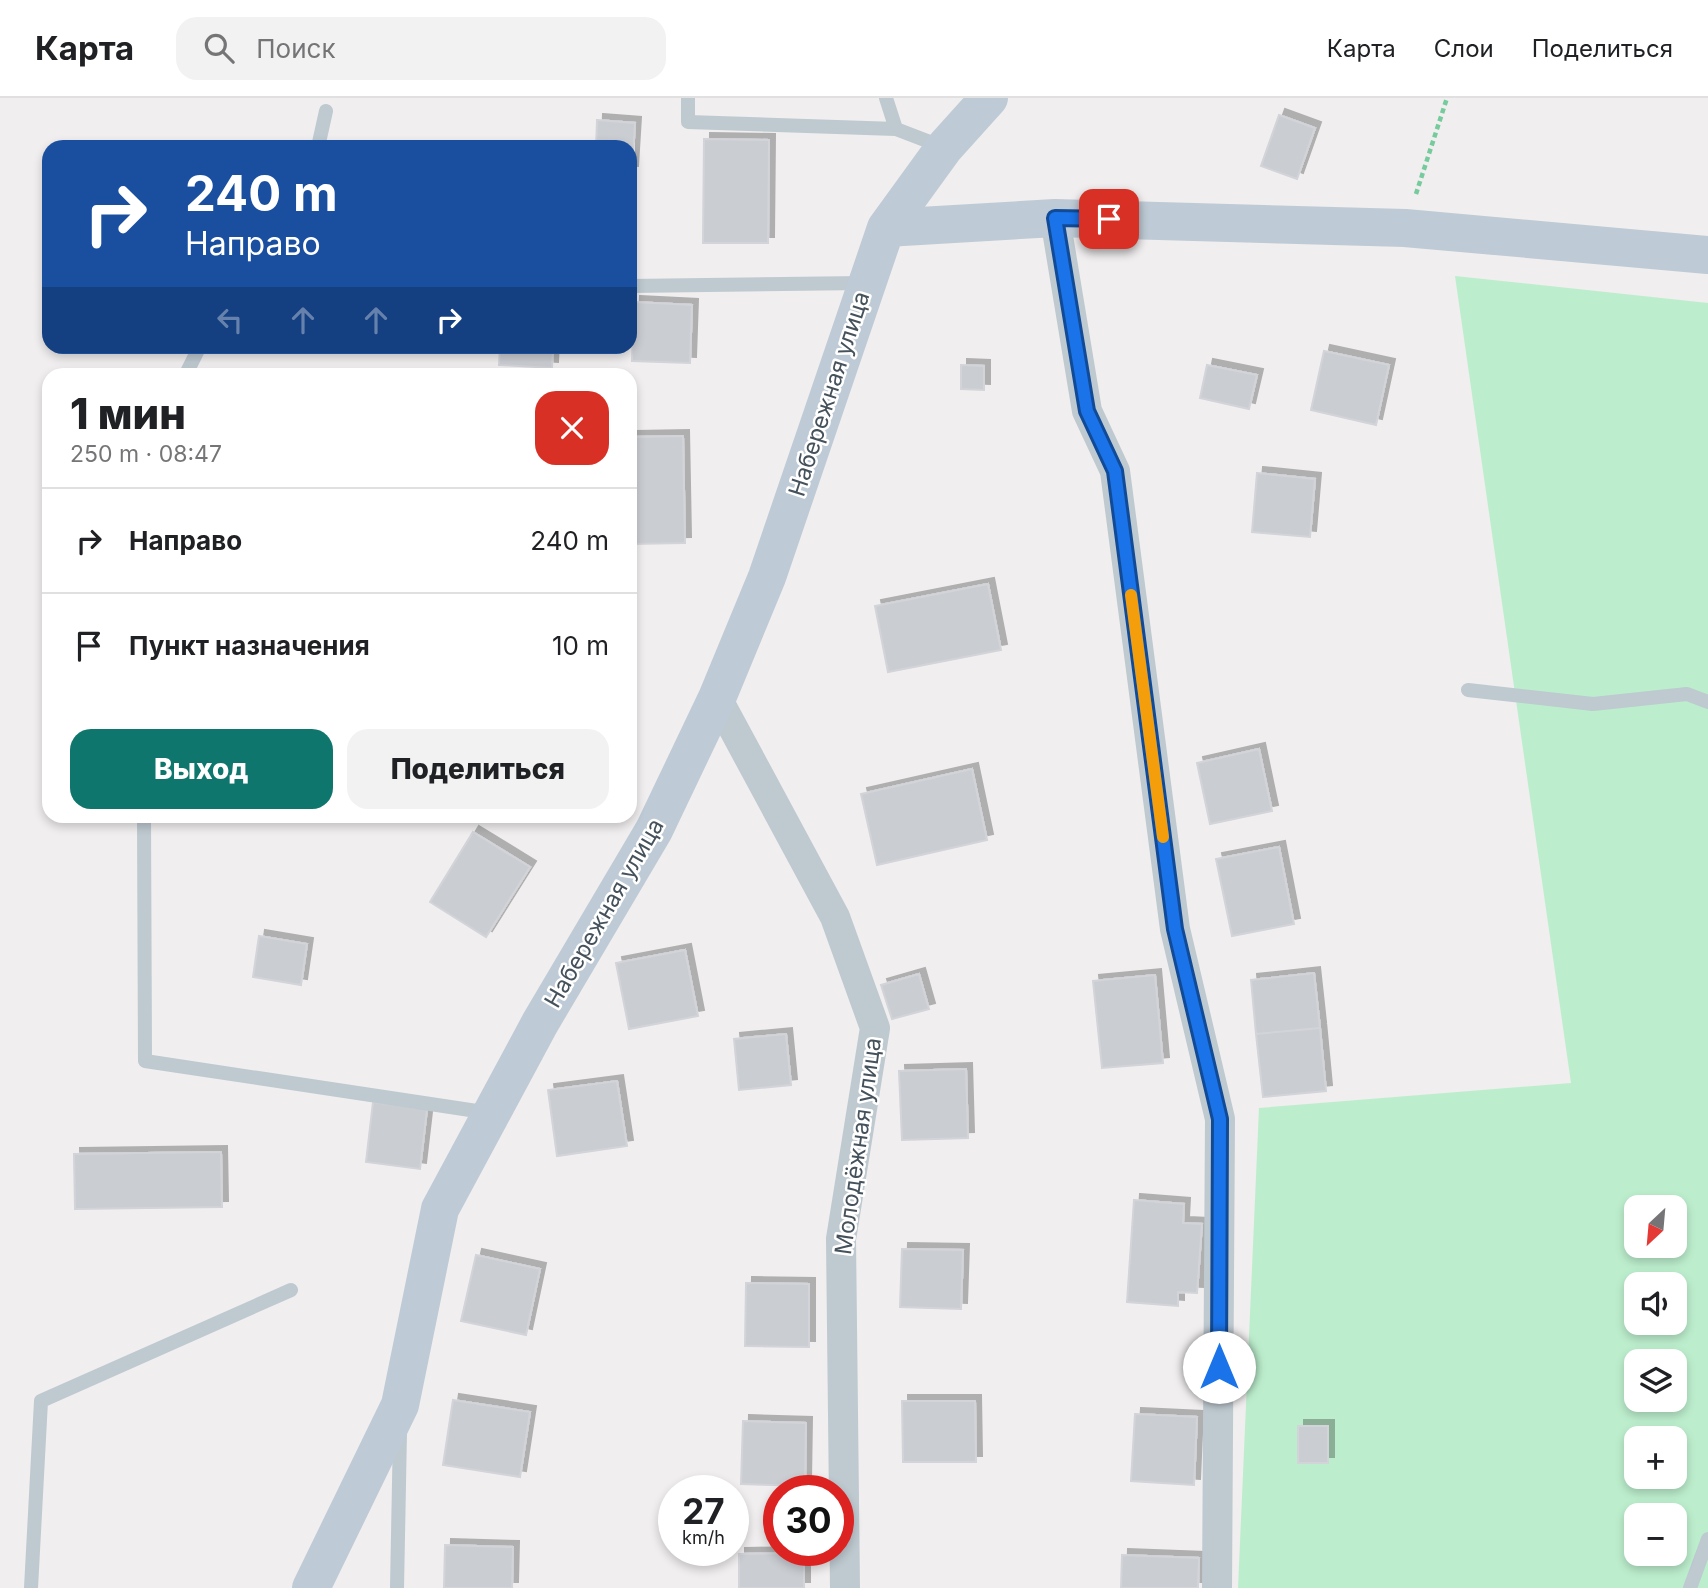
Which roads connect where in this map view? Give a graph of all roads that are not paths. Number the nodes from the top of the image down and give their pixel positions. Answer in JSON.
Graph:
{"nodes":[{"id":1,"x":688,"y":98,"type":"edge"},
{"id":2,"x":886,"y":98,"type":"edge"},
{"id":3,"x":989,"y":98,"type":"edge"},
{"id":4,"x":326,"y":111,"type":"dead end"},
{"id":5,"x":896,"y":129,"type":"junction"},
{"id":6,"x":320,"y":140,"type":"edge"},
{"id":7,"x":944,"y":148,"type":"junction"},
{"id":8,"x":1055,"y":218,"type":"junction"},
{"id":9,"x":886,"y":228,"type":"junction"},
{"id":10,"x":1708,"y":256,"type":"edge"},
{"id":11,"x":866,"y":283,"type":"junction"},
{"id":12,"x":637,"y":286,"type":"edge"},
{"id":13,"x":1468,"y":690,"type":"dead end"},
{"id":14,"x":717,"y":698,"type":"junction"},
{"id":15,"x":1708,"y":702,"type":"edge"},
{"id":16,"x":145,"y":823,"type":"edge"},
{"id":17,"x":491,"y":1113,"type":"junction"},
{"id":18,"x":291,"y":1290,"type":"dead end"},
{"id":19,"x":400,"y":1405,"type":"junction"},
{"id":20,"x":1708,"y":1539,"type":"edge"},
{"id":21,"x":31,"y":1588,"type":"edge"},
{"id":22,"x":310,"y":1588,"type":"edge"},
{"id":23,"x":397,"y":1588,"type":"edge"},
{"id":24,"x":845,"y":1588,"type":"edge"},
{"id":25,"x":1217,"y":1588,"type":"edge"},
{"id":26,"x":1690,"y":1588,"type":"edge"}],
"edges":[{"from":1,"to":5,"type":"lane"},
{"from":2,"to":5,"type":"lane"},
{"from":3,"to":7,"type":"street","name":"Набережная улица"},
{"from":4,"to":6,"type":"lane"},
{"from":5,"to":7,"type":"lane"},
{"from":7,"to":9,"type":"street","name":"Набережная улица"},
{"from":8,"to":9,"type":"street"},
{"from":8,"to":10,"type":"street"},
{"from":8,"to":25,"type":"street"},
{"from":9,"to":11,"type":"street","name":"Набережная улица"},
{"from":11,"to":12,"type":"lane"},
{"from":11,"to":14,"type":"street","name":"Набережная улица"},
{"from":13,"to":15,"type":"lane"},
{"from":14,"to":17,"type":"street","name":"Набережная улица"},
{"from":14,"to":24,"type":"street","name":"Молодёжная улица"},
{"from":16,"to":17,"type":"lane"},
{"from":17,"to":19,"type":"street","name":"Набережная улица"},
{"from":18,"to":21,"type":"lane"},
{"from":19,"to":22,"type":"street","name":"Набережная улица"},
{"from":19,"to":23,"type":"lane"},
{"from":20,"to":26,"type":"lane"}]}
